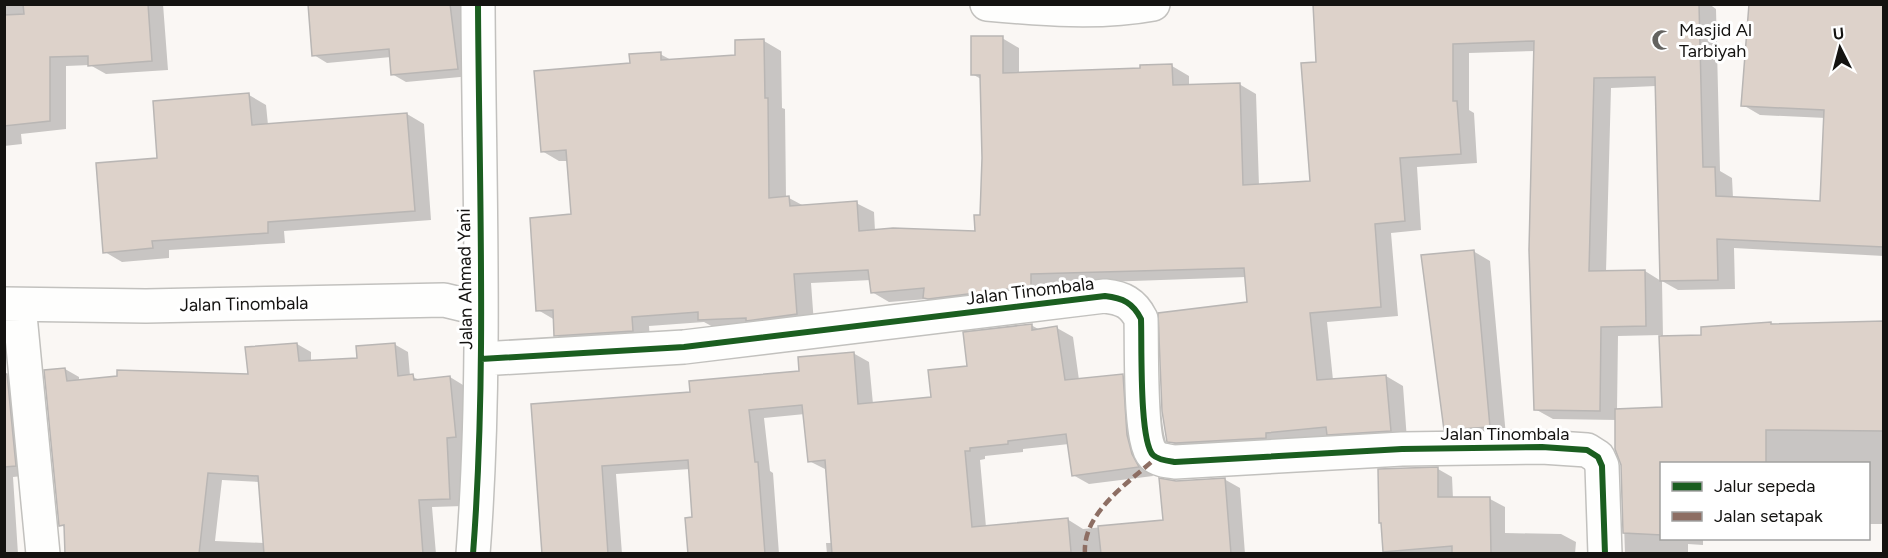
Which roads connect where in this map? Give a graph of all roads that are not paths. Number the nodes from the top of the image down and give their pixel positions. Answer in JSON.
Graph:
{"nodes":[{"id":1,"x":478,"y":4,"type":"edge"},
{"id":2,"x":987,"y":4,"type":"edge"},
{"id":3,"x":1153,"y":4,"type":"edge"},
{"id":4,"x":12,"y":305,"type":"edge"},
{"id":5,"x":480,"y":315,"type":"junction"},
{"id":6,"x":481,"y":359,"type":"junction"},
{"id":7,"x":43,"y":554,"type":"edge"},
{"id":8,"x":473,"y":554,"type":"edge"},
{"id":9,"x":1605,"y":554,"type":"edge"}],
"edges":[{"from":1,"to":5,"type":"street","name":"Jalan Ahmad Yani"},
{"from":2,"to":3,"type":"street"},
{"from":4,"to":5,"type":"street","name":"Jalan Tinombala"},
{"from":4,"to":7,"type":"street"},
{"from":5,"to":6,"type":"street","name":"Jalan Ahmad Yani"},
{"from":6,"to":8,"type":"street","name":"Jalan Ahmad Yani"},
{"from":6,"to":9,"type":"street","name":"Jalan Tinombala"}]}
